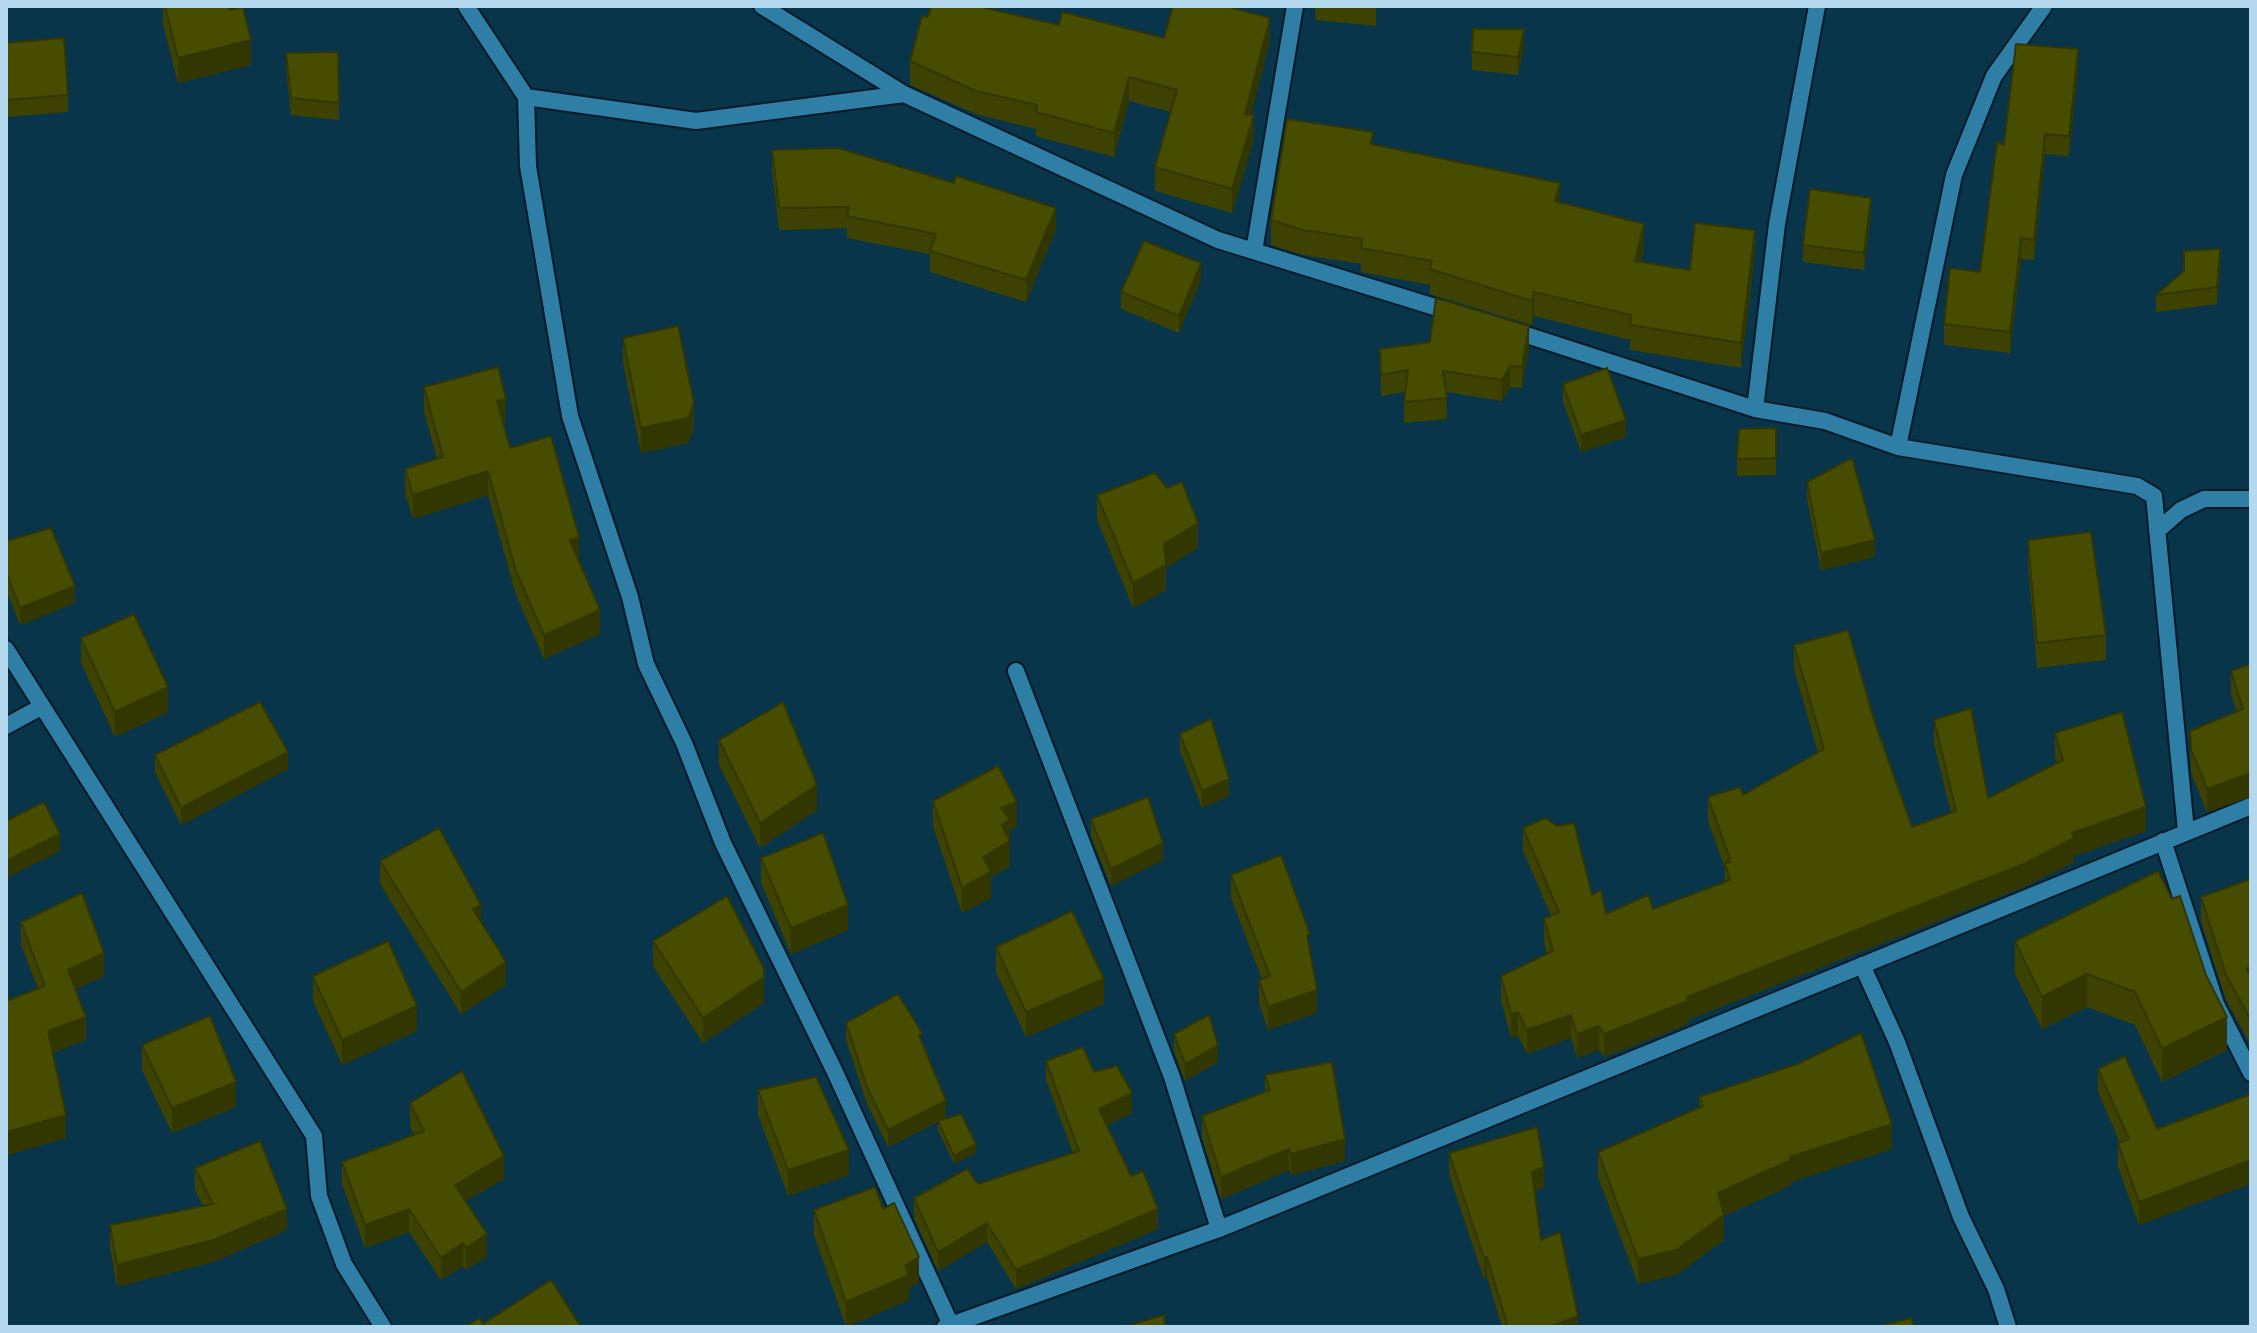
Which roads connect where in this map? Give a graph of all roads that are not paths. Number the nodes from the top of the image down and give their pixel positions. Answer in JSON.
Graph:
{"nodes":[{"id":1,"x":466,"y":6,"type":"edge"},
{"id":2,"x":762,"y":6,"type":"edge"},
{"id":3,"x":1295,"y":6,"type":"edge"},
{"id":4,"x":1817,"y":6,"type":"edge"},
{"id":5,"x":2044,"y":6,"type":"edge"},
{"id":6,"x":904,"y":94,"type":"junction"},
{"id":7,"x":526,"y":97,"type":"junction"},
{"id":8,"x":1254,"y":251,"type":"junction"},
{"id":9,"x":1467,"y":316,"type":"edge"},
{"id":10,"x":1497,"y":326,"type":"edge"},
{"id":11,"x":1755,"y":409,"type":"junction"},
{"id":12,"x":1898,"y":447,"type":"junction"},
{"id":13,"x":2251,"y":499,"type":"edge"},
{"id":14,"x":2157,"y":531,"type":"junction"},
{"id":15,"x":6,"y":649,"type":"edge"},
{"id":16,"x":1016,"y":671,"type":"dead end"},
{"id":17,"x":41,"y":707,"type":"junction"},
{"id":18,"x":6,"y":726,"type":"edge"},
{"id":19,"x":2251,"y":806,"type":"edge"},
{"id":20,"x":2186,"y":831,"type":"junction"},
{"id":21,"x":2163,"y":841,"type":"junction"},
{"id":22,"x":1862,"y":965,"type":"junction"},
{"id":23,"x":2251,"y":1073,"type":"edge"},
{"id":24,"x":1219,"y":1229,"type":"junction"},
{"id":25,"x":948,"y":1326,"type":"edge"},
{"id":26,"x":383,"y":1327,"type":"edge"},
{"id":27,"x":2008,"y":1327,"type":"edge"}],
"edges":[{"from":1,"to":7,"type":"street"},
{"from":2,"to":6,"type":"street"},
{"from":3,"to":8,"type":"street"},
{"from":4,"to":11,"type":"street"},
{"from":5,"to":12,"type":"street"},
{"from":6,"to":7,"type":"street"},
{"from":6,"to":8,"type":"street"},
{"from":7,"to":25,"type":"street"},
{"from":8,"to":9,"type":"street"},
{"from":10,"to":11,"type":"street"},
{"from":11,"to":12,"type":"street"},
{"from":12,"to":14,"type":"street"},
{"from":13,"to":14,"type":"street"},
{"from":14,"to":20,"type":"street"},
{"from":15,"to":17,"type":"street"},
{"from":16,"to":24,"type":"street"},
{"from":17,"to":18,"type":"street"},
{"from":17,"to":26,"type":"street"},
{"from":19,"to":20,"type":"street"},
{"from":20,"to":21,"type":"street"},
{"from":21,"to":22,"type":"street"},
{"from":21,"to":23,"type":"street"},
{"from":22,"to":24,"type":"street"},
{"from":22,"to":27,"type":"street"},
{"from":24,"to":25,"type":"street"}]}
